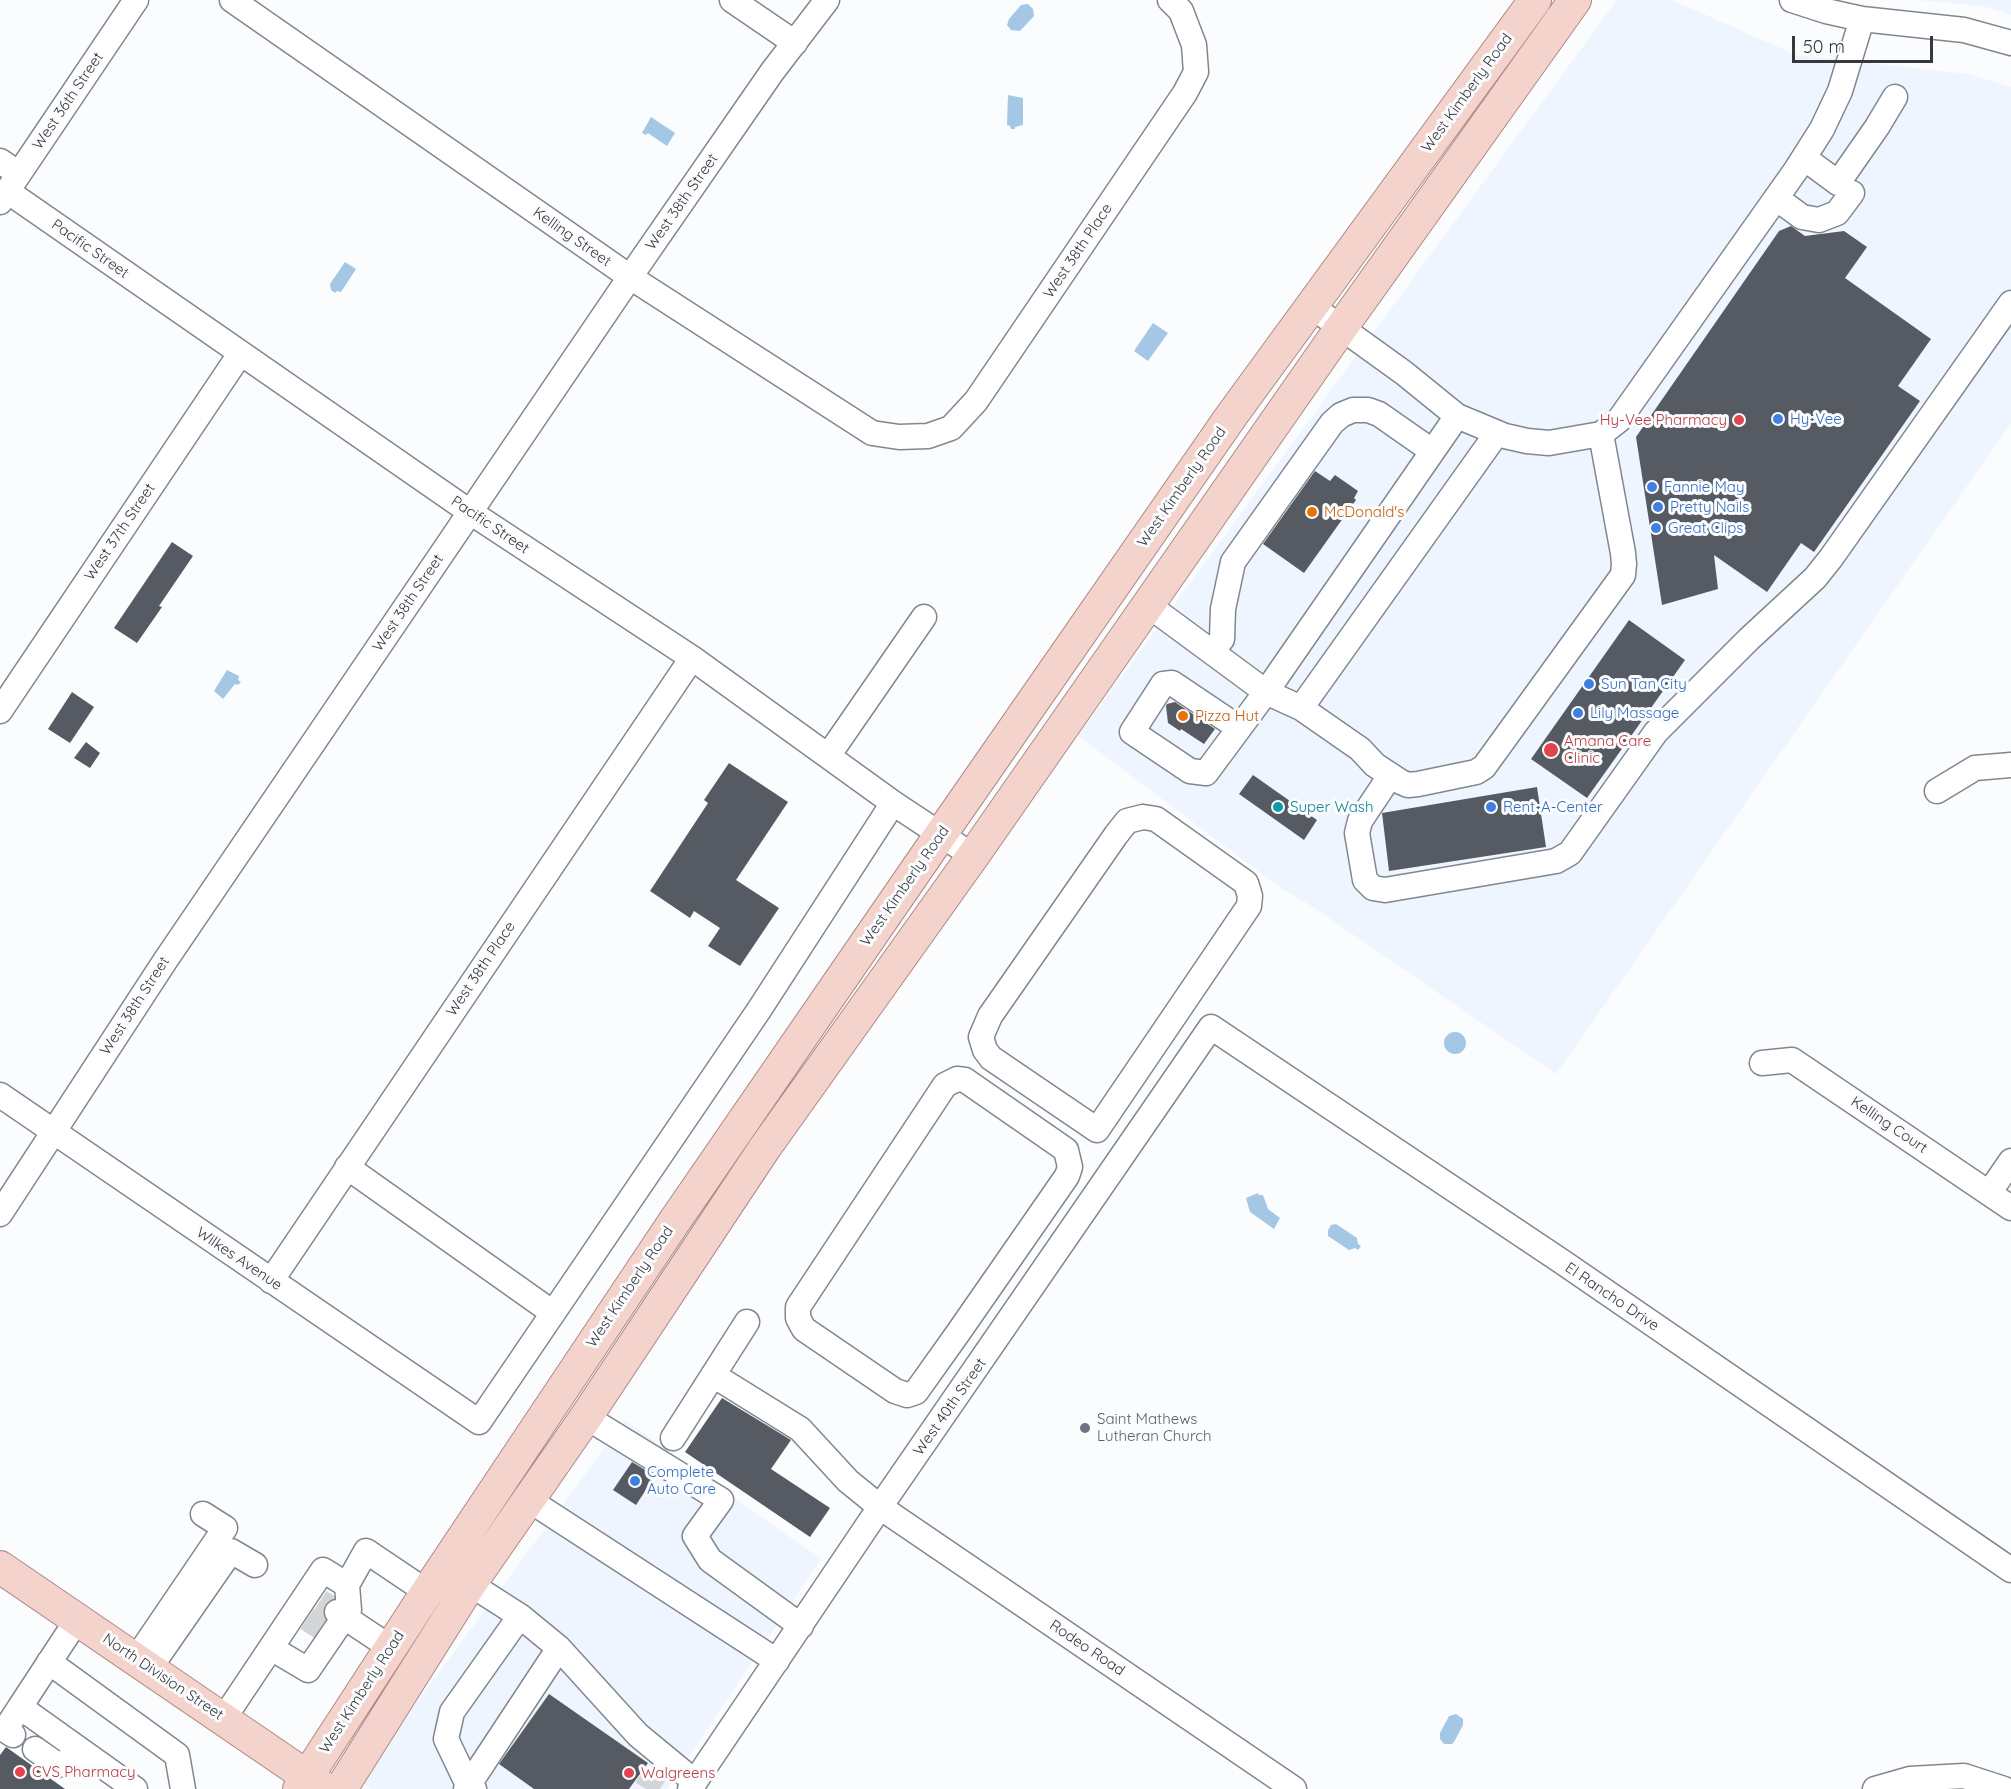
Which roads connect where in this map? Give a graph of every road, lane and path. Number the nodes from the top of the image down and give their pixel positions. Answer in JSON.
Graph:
{"nodes":[{"id":1,"x":136,"y":0,"type":"edge"},
{"id":2,"x":232,"y":0,"type":"edge"},
{"id":3,"x":732,"y":0,"type":"edge"},
{"id":4,"x":827,"y":0,"type":"edge"},
{"id":5,"x":1170,"y":0,"type":"edge"},
{"id":6,"x":1535,"y":0,"type":"edge"},
{"id":7,"x":1575,"y":0,"type":"edge"},
{"id":8,"x":1792,"y":0,"type":"edge"},
{"id":9,"x":1863,"y":19,"type":"junction"},
{"id":10,"x":795,"y":43,"type":"junction"},
{"id":11,"x":2011,"y":43,"type":"edge"},
{"id":12,"x":1895,"y":97,"type":"dead end"},
{"id":13,"x":1804,"y":158,"type":"junction"},
{"id":14,"x":7,"y":182,"type":"edge"},
{"id":15,"x":1852,"y":193,"type":"dead end"},
{"id":16,"x":1776,"y":198,"type":"junction"},
{"id":17,"x":630,"y":277,"type":"junction"},
{"id":18,"x":2011,"y":303,"type":"edge"},
{"id":19,"x":1311,"y":306,"type":"junction"},
{"id":20,"x":1341,"y":328,"type":"junction"},
{"id":21,"x":240,"y":354,"type":"junction"},
{"id":22,"x":1457,"y":417,"type":"junction"},
{"id":23,"x":1497,"y":433,"type":"junction"},
{"id":24,"x":1601,"y":434,"type":"junction"},
{"id":25,"x":928,"y":436,"type":"joint"},
{"id":26,"x":1432,"y":452,"type":"junction"},
{"id":27,"x":470,"y":512,"type":"junction"},
{"id":28,"x":1148,"y":605,"type":"junction"},
{"id":29,"x":924,"y":617,"type":"dead end"},
{"id":30,"x":1212,"y":652,"type":"junction"},
{"id":31,"x":692,"y":658,"type":"junction"},
{"id":32,"x":1266,"y":692,"type":"junction"},
{"id":33,"x":1300,"y":708,"type":"junction"},
{"id":34,"x":0,"y":711,"type":"edge"},
{"id":35,"x":1239,"y":728,"type":"junction"},
{"id":36,"x":828,"y":756,"type":"junction"},
{"id":37,"x":2011,"y":765,"type":"edge"},
{"id":38,"x":1390,"y":776,"type":"junction"},
{"id":39,"x":1937,"y":791,"type":"dead end"},
{"id":40,"x":894,"y":803,"type":"junction"},
{"id":41,"x":941,"y":834,"type":"junction"},
{"id":42,"x":974,"y":856,"type":"junction"},
{"id":43,"x":1212,"y":1027,"type":"joint"},
{"id":44,"x":1762,"y":1063,"type":"dead end"},
{"id":45,"x":0,"y":1095,"type":"edge"},
{"id":46,"x":1097,"y":1130,"type":"junction"},
{"id":47,"x":54,"y":1132,"type":"junction"},
{"id":48,"x":1124,"y":1155,"type":"junction"},
{"id":49,"x":2011,"y":1161,"type":"edge"},
{"id":50,"x":347,"y":1167,"type":"junction"},
{"id":51,"x":1989,"y":1193,"type":"junction"},
{"id":52,"x":2011,"y":1208,"type":"edge"},
{"id":53,"x":0,"y":1214,"type":"edge"},
{"id":54,"x":271,"y":1281,"type":"junction"},
{"id":55,"x":553,"y":1312,"type":"junction"},
{"id":56,"x":747,"y":1322,"type":"dead end"},
{"id":57,"x":958,"y":1333,"type":"junction"},
{"id":58,"x":989,"y":1352,"type":"junction"},
{"id":59,"x":713,"y":1375,"type":"junction"},
{"id":60,"x":586,"y":1417,"type":"junction"},
{"id":61,"x":673,"y":1438,"type":"dead end"},
{"id":62,"x":529,"y":1500,"type":"junction"},
{"id":63,"x":880,"y":1507,"type":"junction"},
{"id":64,"x":203,"y":1514,"type":"dead end"},
{"id":65,"x":255,"y":1565,"type":"dead end"},
{"id":66,"x":0,"y":1567,"type":"edge"},
{"id":67,"x":2011,"y":1570,"type":"edge"},
{"id":68,"x":470,"y":1584,"type":"junction"},
{"id":69,"x":347,"y":1585,"type":"junction"},
{"id":70,"x":427,"y":1592,"type":"junction"},
{"id":71,"x":321,"y":1615,"type":"junction"},
{"id":72,"x":520,"y":1616,"type":"junction"},
{"id":73,"x":77,"y":1620,"type":"junction"},
{"id":74,"x":801,"y":1626,"type":"junction"},
{"id":75,"x":271,"y":1648,"type":"junction"},
{"id":76,"x":391,"y":1648,"type":"junction"},
{"id":77,"x":559,"y":1648,"type":"junction"},
{"id":78,"x":777,"y":1661,"type":"junction"},
{"id":79,"x":49,"y":1662,"type":"junction"},
{"id":80,"x":143,"y":1664,"type":"junction"},
{"id":81,"x":20,"y":1707,"type":"junction"},
{"id":82,"x":224,"y":1718,"type":"junction"},
{"id":83,"x":9,"y":1732,"type":"dead end"},
{"id":84,"x":35,"y":1749,"type":"dead end"},
{"id":85,"x":84,"y":1754,"type":"junction"},
{"id":86,"x":311,"y":1785,"type":"edge"},
{"id":87,"x":693,"y":1785,"type":"edge"},
{"id":88,"x":469,"y":1788,"type":"edge"},
{"id":89,"x":135,"y":1789,"type":"edge"},
{"id":90,"x":183,"y":1789,"type":"edge"},
{"id":91,"x":341,"y":1789,"type":"edge"},
{"id":92,"x":1294,"y":1789,"type":"edge"},
{"id":93,"x":1875,"y":1789,"type":"edge"},
{"id":94,"x":2004,"y":1789,"type":"edge"}],
"edges":[{"from":1,"to":14,"type":"street","name":"West 36th Street"},
{"from":2,"to":17,"type":"street","name":"Kelling Street"},
{"from":3,"to":10,"type":"street"},
{"from":4,"to":10,"type":"street","name":"West 38th Street"},
{"from":5,"to":25,"type":"street","name":"West 38th Place"},
{"from":6,"to":19,"type":"main road","name":"West Kimberly Road"},
{"from":7,"to":20,"type":"main road"},
{"from":8,"to":9,"type":"street"},
{"from":9,"to":11,"type":"street"},
{"from":9,"to":13,"type":"street"},
{"from":10,"to":17,"type":"street","name":"West 38th Street"},
{"from":12,"to":13,"type":"street"},
{"from":13,"to":16,"type":"street"},
{"from":14,"to":21,"type":"street","name":"Pacific Street"},
{"from":15,"to":16,"type":"street"},
{"from":16,"to":24,"type":"street"},
{"from":17,"to":25,"type":"street","name":"Kelling Street"},
{"from":17,"to":27,"type":"street","name":"West 38th Street"},
{"from":18,"to":38,"type":"street"},
{"from":19,"to":20,"type":"street"},
{"from":19,"to":41,"type":"main road","name":"West Kimberly Road"},
{"from":20,"to":22,"type":"street"},
{"from":20,"to":28,"type":"main road"},
{"from":21,"to":27,"type":"street","name":"Pacific Street"},
{"from":21,"to":34,"type":"street","name":"West 37th Street"},
{"from":22,"to":23,"type":"street"},
{"from":22,"to":26,"type":"street"},
{"from":23,"to":24,"type":"street"},
{"from":23,"to":33,"type":"street"},
{"from":24,"to":38,"type":"street"},
{"from":26,"to":30,"type":"street"},
{"from":26,"to":32,"type":"street"},
{"from":27,"to":31,"type":"street","name":"Pacific Street"},
{"from":27,"to":47,"type":"street","name":"West 38th Street"},
{"from":28,"to":30,"type":"street"},
{"from":28,"to":42,"type":"main road"},
{"from":29,"to":36,"type":"street"},
{"from":30,"to":32,"type":"street"},
{"from":31,"to":36,"type":"street","name":"Pacific Street"},
{"from":31,"to":50,"type":"street","name":"West 38th Place"},
{"from":32,"to":33,"type":"street"},
{"from":32,"to":35,"type":"street"},
{"from":33,"to":38,"type":"street"},
{"from":35,"to":35,"type":"street"},
{"from":36,"to":40,"type":"street","name":"Pacific Street"},
{"from":37,"to":39,"type":"street"},
{"from":40,"to":41,"type":"street","name":"Pacific Street"},
{"from":40,"to":55,"type":"street"},
{"from":41,"to":42,"type":"street","name":"Pacific Street"},
{"from":41,"to":70,"type":"main road","name":"West Kimberly Road"},
{"from":42,"to":60,"type":"main road"},
{"from":43,"to":48,"type":"street","name":"West 40th Street"},
{"from":43,"to":67,"type":"street","name":"El Rancho Drive"},
{"from":44,"to":51,"type":"street","name":"Kelling Court"},
{"from":45,"to":47,"type":"street","name":"Wilkes Avenue"},
{"from":46,"to":46,"type":"street"},
{"from":46,"to":48,"type":"street"},
{"from":47,"to":53,"type":"street","name":"West 38th Street"},
{"from":47,"to":54,"type":"street","name":"Wilkes Avenue"},
{"from":48,"to":58,"type":"street","name":"West 40th Street"},
{"from":49,"to":51,"type":"street"},
{"from":50,"to":54,"type":"street","name":"West 38th Place"},
{"from":50,"to":55,"type":"street"},
{"from":51,"to":52,"type":"street","name":"Kelling Court"},
{"from":54,"to":55,"type":"street","name":"Wilkes Avenue"},
{"from":56,"to":59,"type":"street"},
{"from":57,"to":57,"type":"street"},
{"from":57,"to":58,"type":"street"},
{"from":58,"to":63,"type":"street","name":"West 40th Street"},
{"from":59,"to":61,"type":"street"},
{"from":59,"to":63,"type":"street","name":"Rodeo Road"},
{"from":60,"to":62,"type":"main road"},
{"from":60,"to":74,"type":"street"},
{"from":62,"to":68,"type":"main road"},
{"from":62,"to":78,"type":"street"},
{"from":63,"to":74,"type":"street","name":"West 40th Street"},
{"from":63,"to":92,"type":"street","name":"Rodeo Road"},
{"from":64,"to":80,"type":"street"},
{"from":65,"to":80,"type":"street"},
{"from":66,"to":73,"type":"main road","name":"North Division Street"},
{"from":68,"to":72,"type":"street"},
{"from":68,"to":91,"type":"main road"},
{"from":69,"to":70,"type":"street"},
{"from":69,"to":71,"type":"street"},
{"from":69,"to":71,"type":"street"},
{"from":70,"to":76,"type":"main road","name":"West Kimberly Road"},
{"from":71,"to":75,"type":"street"},
{"from":71,"to":75,"type":"street"},
{"from":71,"to":76,"type":"street"},
{"from":72,"to":77,"type":"street"},
{"from":72,"to":88,"type":"street"},
{"from":73,"to":79,"type":"street"},
{"from":73,"to":80,"type":"main road","name":"North Division Street"},
{"from":74,"to":78,"type":"street","name":"West 40th Street"},
{"from":75,"to":82,"type":"street"},
{"from":76,"to":86,"type":"main road","name":"West Kimberly Road"},
{"from":77,"to":87,"type":"street"},
{"from":77,"to":88,"type":"street"},
{"from":78,"to":87,"type":"street","name":"West 40th Street"},
{"from":79,"to":81,"type":"street"},
{"from":79,"to":90,"type":"street"},
{"from":80,"to":82,"type":"main road","name":"North Division Street"},
{"from":81,"to":83,"type":"street"},
{"from":81,"to":85,"type":"street"},
{"from":82,"to":86,"type":"main road","name":"North Division Street"},
{"from":84,"to":85,"type":"street"},
{"from":85,"to":89,"type":"street"},
{"from":93,"to":94,"type":"street"}]}
